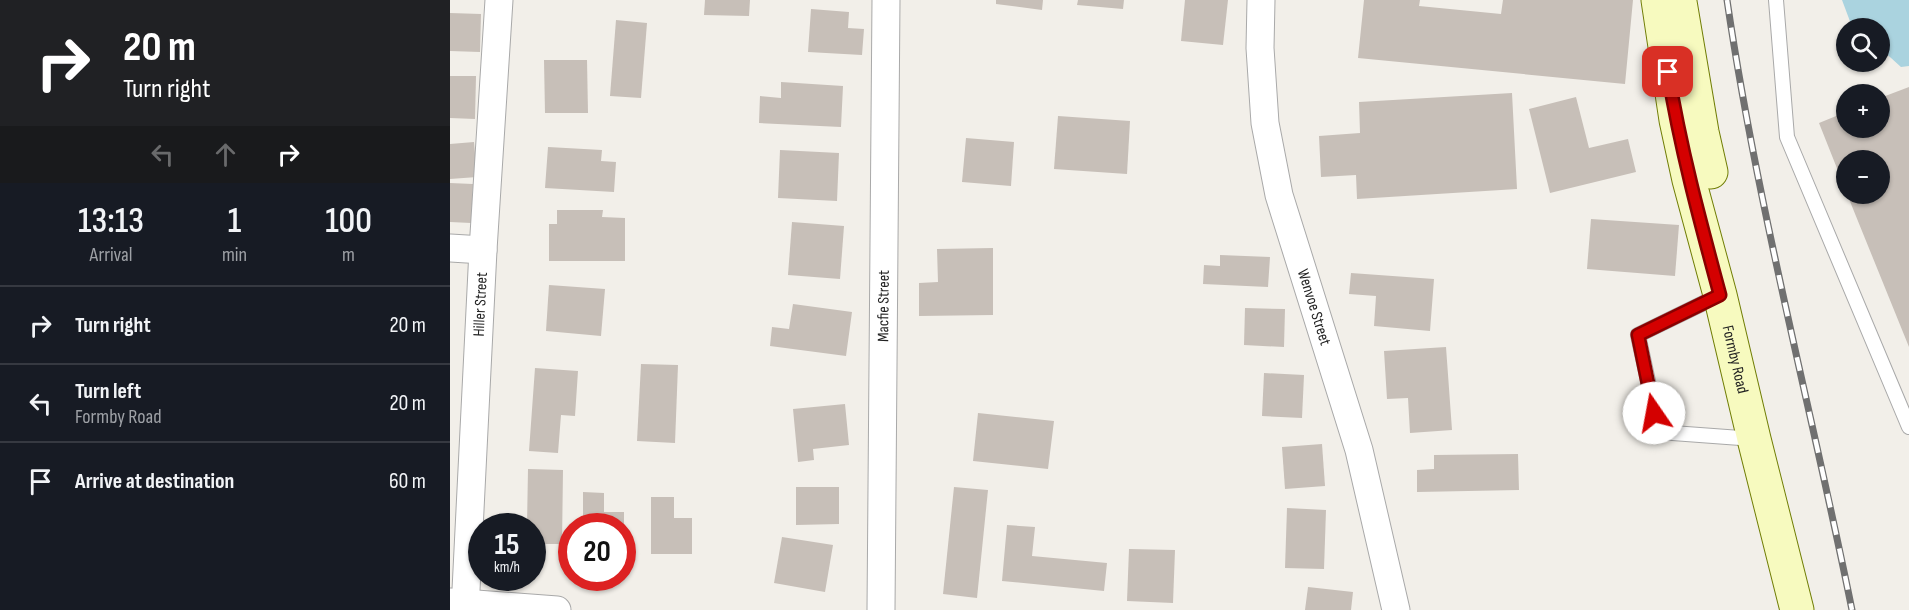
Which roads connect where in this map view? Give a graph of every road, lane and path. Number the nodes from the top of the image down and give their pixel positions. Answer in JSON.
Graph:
{"nodes":[{"id":1,"x":499,"y":0,"type":"edge"},
{"id":2,"x":886,"y":0,"type":"edge"},
{"id":3,"x":1261,"y":0,"type":"edge"},
{"id":4,"x":1776,"y":0,"type":"edge"},
{"id":5,"x":1663,"y":2,"type":"edge"},
{"id":6,"x":450,"y":248,"type":"edge"},
{"id":7,"x":483,"y":250,"type":"junction"},
{"id":8,"x":1720,"y":295,"type":"junction"},
{"id":9,"x":1909,"y":427,"type":"edge"},
{"id":10,"x":1754,"y":439,"type":"junction"},
{"id":11,"x":460,"y":605,"type":"edge"},
{"id":12,"x":557,"y":610,"type":"edge"},
{"id":13,"x":881,"y":610,"type":"edge"},
{"id":14,"x":1396,"y":610,"type":"edge"},
{"id":15,"x":1797,"y":610,"type":"edge"},
{"id":16,"x":1816,"y":610,"type":"edge"}],
"edges":[{"from":1,"to":7,"type":"street","name":"Hiller Street"},
{"from":2,"to":13,"type":"street","name":"Macfie Street"},
{"from":3,"to":14,"type":"street","name":"Wenvoe Street"},
{"from":4,"to":9,"type":"lane"},
{"from":5,"to":8,"type":"main road","name":"Formby Road"},
{"from":5,"to":16,"type":"main road","name":"Formby Road"},
{"from":6,"to":7,"type":"street"},
{"from":7,"to":11,"type":"street","name":"Hiller Street"},
{"from":8,"to":10,"type":"main road","name":"Formby Road"},
{"from":8,"to":10,"type":"lane"},
{"from":10,"to":15,"type":"main road","name":"Formby Road"},
{"from":11,"to":12,"type":"street"}]}
